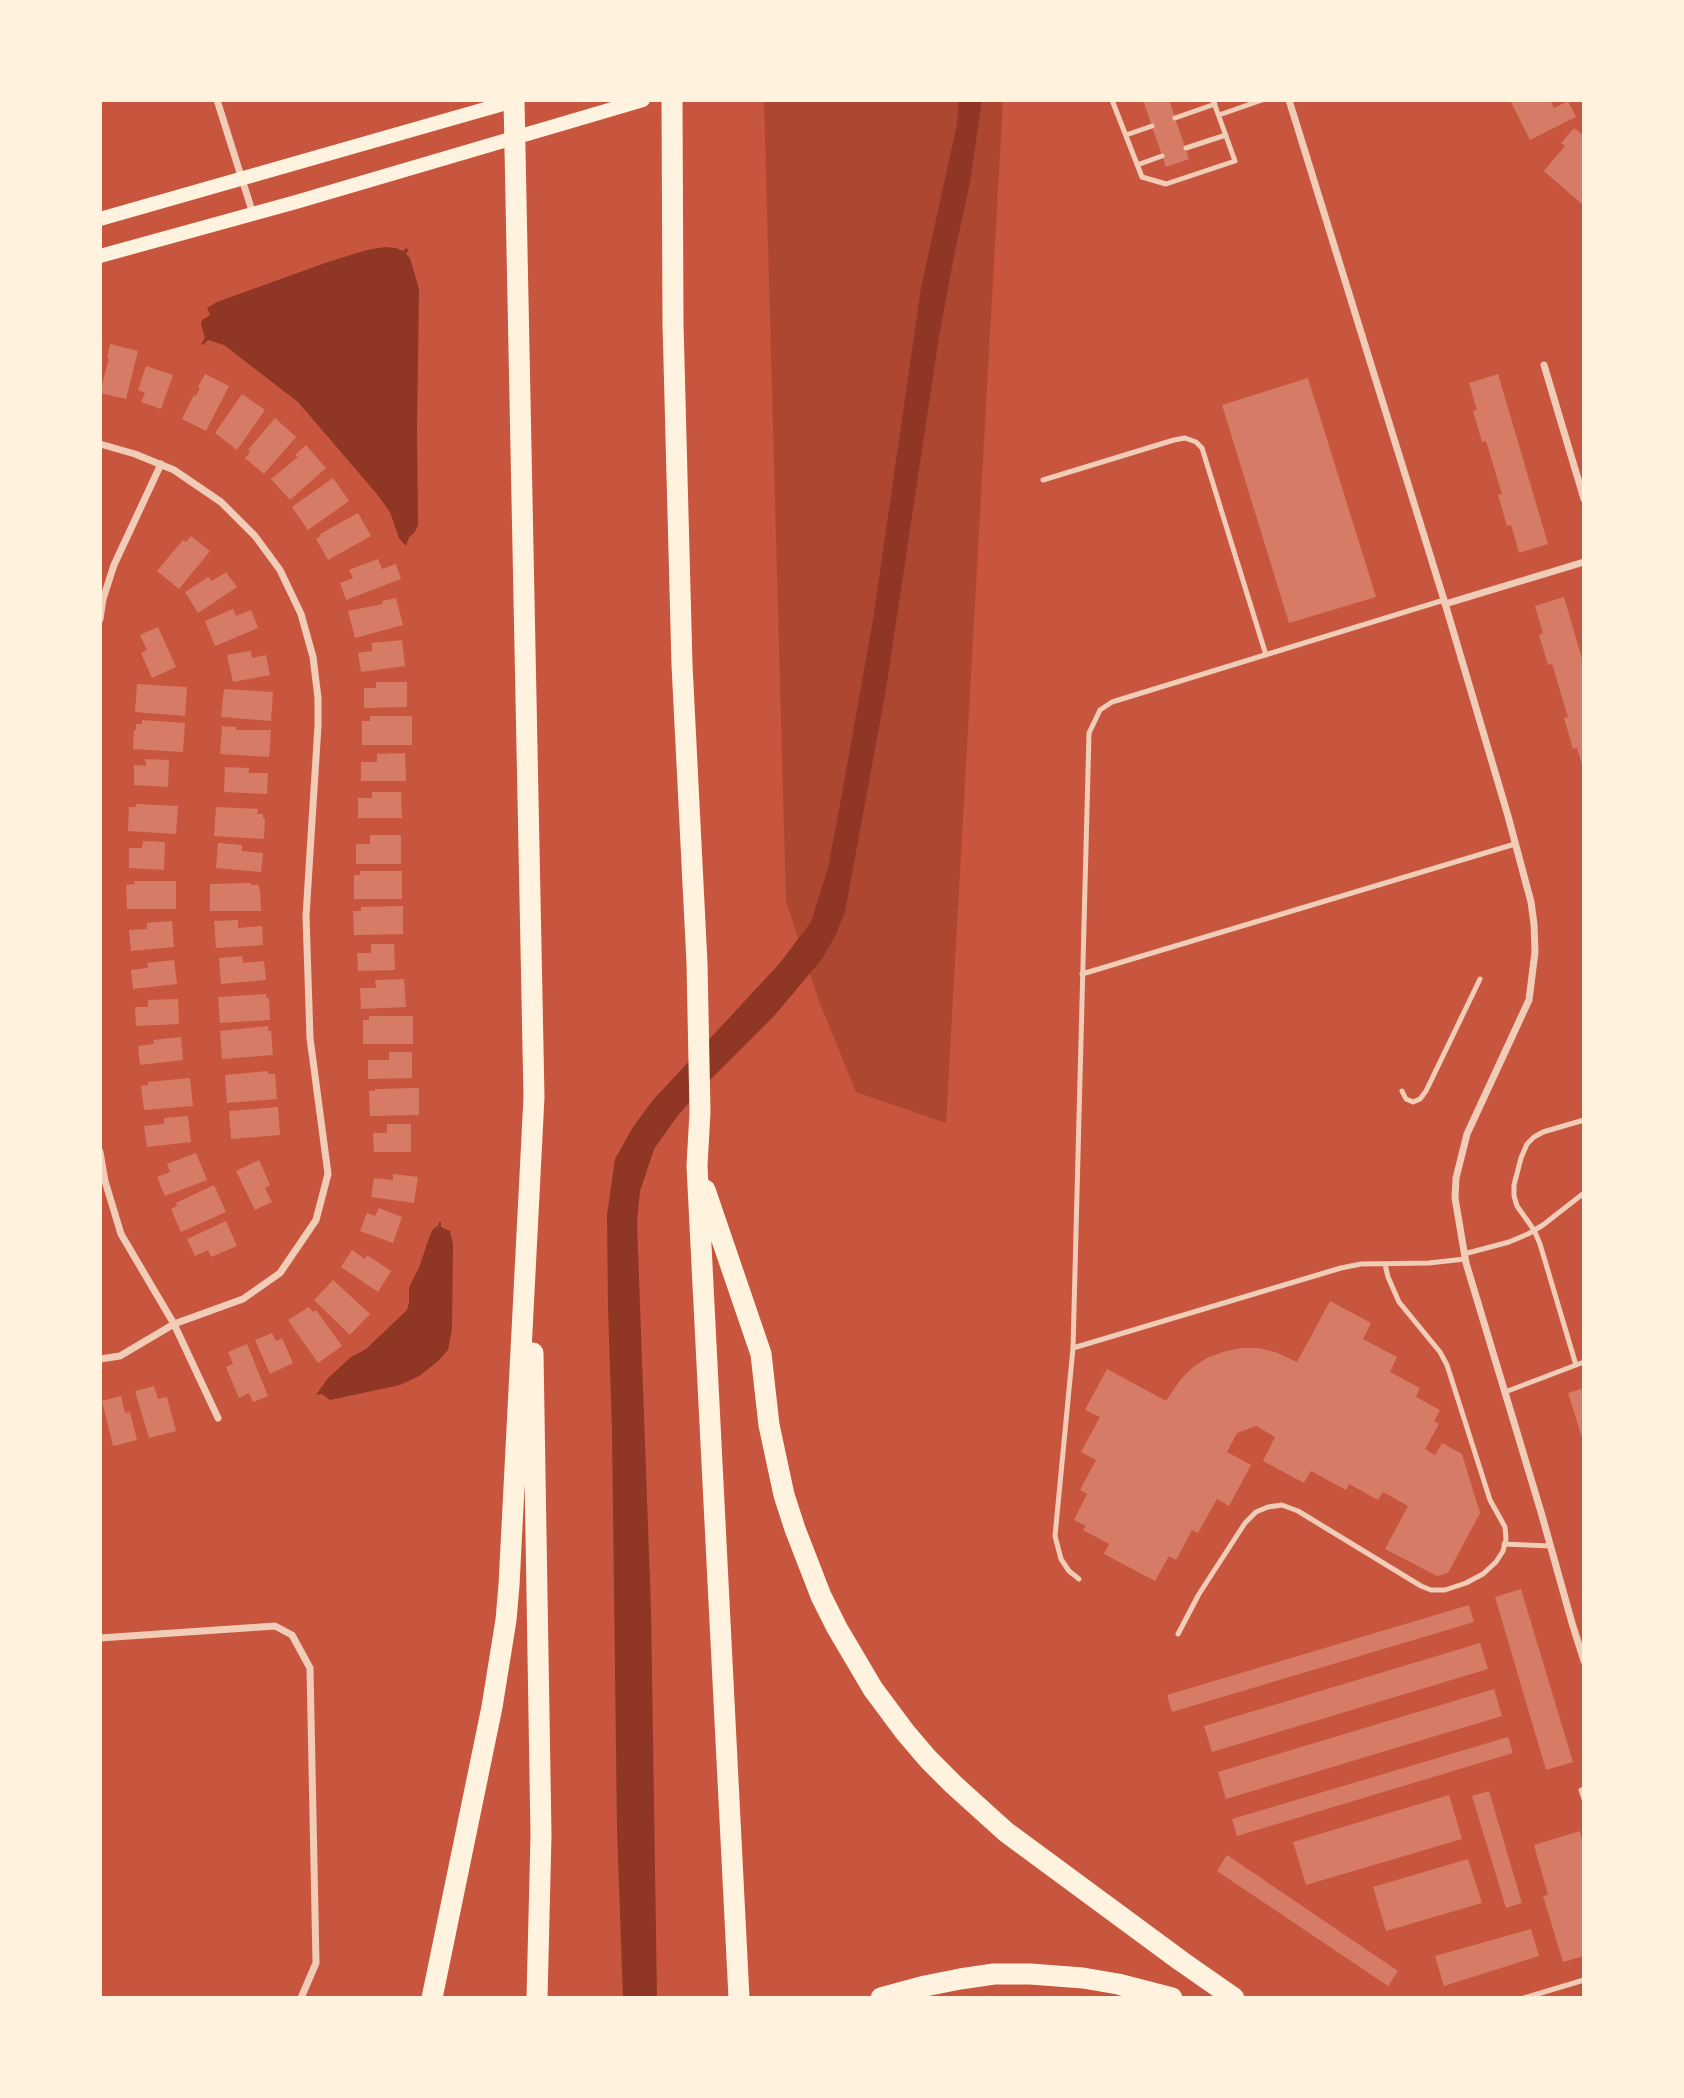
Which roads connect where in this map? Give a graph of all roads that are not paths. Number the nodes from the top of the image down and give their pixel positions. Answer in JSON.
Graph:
{"nodes":[{"id":1,"x":217,"y":100,"type":"edge"},
{"id":2,"x":516,"y":100,"type":"edge"},
{"id":3,"x":643,"y":100,"type":"edge"},
{"id":4,"x":672,"y":100,"type":"edge"},
{"id":5,"x":1112,"y":100,"type":"edge"},
{"id":6,"x":1262,"y":100,"type":"edge"},
{"id":7,"x":1289,"y":100,"type":"edge"},
{"id":8,"x":1214,"y":102,"type":"edge"},
{"id":9,"x":1219,"y":115,"type":"junction"},
{"id":10,"x":1175,"y":118,"type":"dead end"},
{"id":11,"x":1152,"y":126,"type":"dead end"},
{"id":12,"x":1126,"y":135,"type":"junction"},
{"id":13,"x":1226,"y":135,"type":"junction"},
{"id":14,"x":1186,"y":148,"type":"dead end"},
{"id":15,"x":1162,"y":156,"type":"dead end"},
{"id":16,"x":1137,"y":164,"type":"junction"},
{"id":17,"x":242,"y":180,"type":"junction"},
{"id":18,"x":253,"y":215,"type":"junction"},
{"id":19,"x":100,"y":219,"type":"edge"},
{"id":20,"x":100,"y":256,"type":"edge"},
{"id":21,"x":1544,"y":365,"type":"dead end"},
{"id":22,"x":100,"y":444,"type":"edge"},
{"id":23,"x":161,"y":464,"type":"junction"},
{"id":24,"x":1043,"y":480,"type":"dead end"},
{"id":25,"x":1584,"y":499,"type":"edge"},
{"id":26,"x":1584,"y":562,"type":"edge"},
{"id":27,"x":1444,"y":602,"type":"junction"},
{"id":28,"x":100,"y":619,"type":"edge"},
{"id":29,"x":1266,"y":654,"type":"junction"},
{"id":30,"x":1516,"y":844,"type":"junction"},
{"id":31,"x":1082,"y":974,"type":"junction"},
{"id":32,"x":1480,"y":979,"type":"dead end"},
{"id":33,"x":1402,"y":1091,"type":"dead end"},
{"id":34,"x":1584,"y":1120,"type":"edge"},
{"id":35,"x":100,"y":1152,"type":"edge"},
{"id":36,"x":697,"y":1166,"type":"junction"},
{"id":37,"x":529,"y":1190,"type":"junction"},
{"id":38,"x":1584,"y":1195,"type":"edge"},
{"id":39,"x":1534,"y":1230,"type":"junction"},
{"id":40,"x":1464,"y":1256,"type":"junction"},
{"id":41,"x":1385,"y":1264,"type":"junction"},
{"id":42,"x":174,"y":1324,"type":"junction"},
{"id":43,"x":1073,"y":1348,"type":"junction"},
{"id":44,"x":100,"y":1359,"type":"edge"},
{"id":45,"x":1584,"y":1362,"type":"edge"},
{"id":46,"x":1576,"y":1365,"type":"junction"},
{"id":47,"x":1505,"y":1392,"type":"junction"},
{"id":48,"x":218,"y":1418,"type":"dead end"},
{"id":49,"x":1504,"y":1544,"type":"junction"},
{"id":50,"x":1550,"y":1546,"type":"junction"},
{"id":51,"x":1079,"y":1579,"type":"dead end"},
{"id":52,"x":1178,"y":1634,"type":"dead end"},
{"id":53,"x":100,"y":1638,"type":"edge"},
{"id":54,"x":1584,"y":1661,"type":"edge"},
{"id":55,"x":1583,"y":1789,"type":"edge"},
{"id":56,"x":1584,"y":1799,"type":"edge"},
{"id":57,"x":1584,"y":1980,"type":"edge"},
{"id":58,"x":302,"y":1998,"type":"edge"},
{"id":59,"x":432,"y":1998,"type":"edge"},
{"id":60,"x":537,"y":1998,"type":"edge"},
{"id":61,"x":739,"y":1998,"type":"edge"},
{"id":62,"x":880,"y":1998,"type":"edge"},
{"id":63,"x":1172,"y":1998,"type":"edge"},
{"id":64,"x":1234,"y":1998,"type":"edge"},
{"id":65,"x":1524,"y":1998,"type":"edge"}],
"edges":[{"from":1,"to":17,"type":"street"},
{"from":2,"to":17,"type":"main road"},
{"from":2,"to":37,"type":"highway"},
{"from":3,"to":18,"type":"main road"},
{"from":4,"to":36,"type":"highway"},
{"from":5,"to":12,"type":"lane"},
{"from":6,"to":9,"type":"lane"},
{"from":7,"to":27,"type":"street"},
{"from":8,"to":9,"type":"lane"},
{"from":8,"to":10,"type":"lane"},
{"from":9,"to":13,"type":"lane"},
{"from":11,"to":12,"type":"lane"},
{"from":12,"to":16,"type":"lane"},
{"from":13,"to":14,"type":"lane"},
{"from":13,"to":16,"type":"lane"},
{"from":15,"to":16,"type":"lane"},
{"from":17,"to":18,"type":"street"},
{"from":17,"to":19,"type":"main road"},
{"from":18,"to":20,"type":"main road"},
{"from":21,"to":25,"type":"street"},
{"from":22,"to":23,"type":"street"},
{"from":23,"to":28,"type":"street"},
{"from":23,"to":42,"type":"street"},
{"from":24,"to":29,"type":"lane"},
{"from":26,"to":27,"type":"street"},
{"from":27,"to":29,"type":"lane"},
{"from":27,"to":30,"type":"street"},
{"from":29,"to":31,"type":"lane"},
{"from":30,"to":31,"type":"lane"},
{"from":30,"to":40,"type":"street"},
{"from":31,"to":43,"type":"lane"},
{"from":32,"to":33,"type":"lane"},
{"from":34,"to":39,"type":"lane"},
{"from":35,"to":42,"type":"street"},
{"from":36,"to":61,"type":"highway"},
{"from":36,"to":64,"type":"highway"},
{"from":37,"to":59,"type":"highway"},
{"from":37,"to":60,"type":"highway"},
{"from":38,"to":39,"type":"lane"},
{"from":39,"to":40,"type":"lane"},
{"from":39,"to":46,"type":"lane"},
{"from":40,"to":41,"type":"lane"},
{"from":40,"to":47,"type":"street"},
{"from":41,"to":43,"type":"lane"},
{"from":41,"to":49,"type":"lane"},
{"from":42,"to":44,"type":"street"},
{"from":42,"to":48,"type":"street"},
{"from":43,"to":51,"type":"lane"},
{"from":45,"to":46,"type":"lane"},
{"from":46,"to":47,"type":"lane"},
{"from":47,"to":50,"type":"street"},
{"from":49,"to":50,"type":"lane"},
{"from":49,"to":52,"type":"lane"},
{"from":50,"to":54,"type":"street"},
{"from":53,"to":58,"type":"street"},
{"from":55,"to":56,"type":"lane"},
{"from":57,"to":65,"type":"lane"},
{"from":62,"to":63,"type":"highway"}]}
